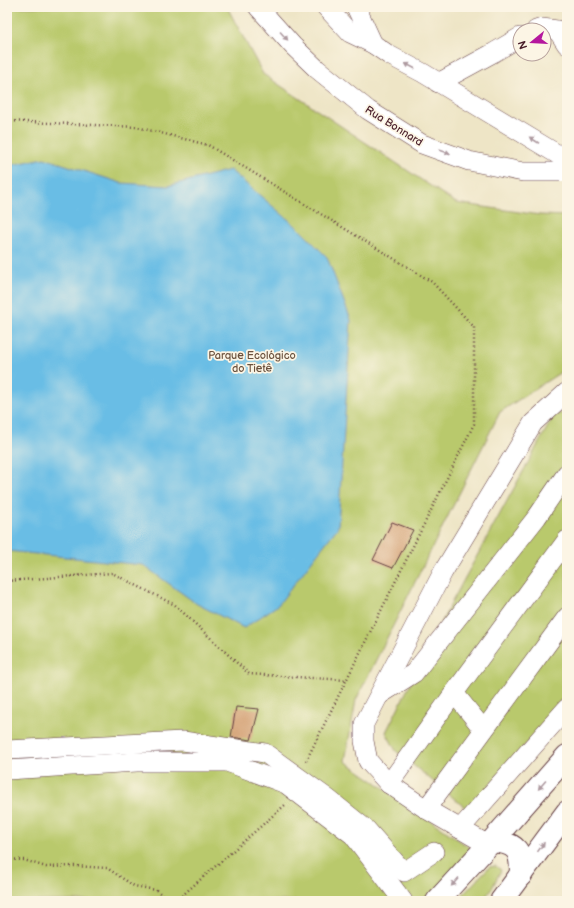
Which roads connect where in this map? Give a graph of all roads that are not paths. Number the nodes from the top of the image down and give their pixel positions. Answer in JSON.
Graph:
{"nodes":[{"id":1,"x":258,"y":7,"type":"edge"},
{"id":2,"x":326,"y":7,"type":"edge"},
{"id":3,"x":356,"y":7,"type":"edge"},
{"id":4,"x":552,"y":29,"type":"edge"},
{"id":5,"x":512,"y":42,"type":"edge"},
{"id":6,"x":373,"y":44,"type":"junction"},
{"id":7,"x":567,"y":45,"type":"edge"},
{"id":8,"x":438,"y":83,"type":"junction"},
{"id":9,"x":567,"y":160,"type":"edge"},
{"id":10,"x":567,"y":172,"type":"edge"},
{"id":11,"x":567,"y":392,"type":"edge"},
{"id":12,"x":567,"y":473,"type":"edge"},
{"id":13,"x":567,"y":540,"type":"edge"},
{"id":14,"x":567,"y":617,"type":"edge"},
{"id":15,"x":454,"y":692,"type":"junction"},
{"id":16,"x":380,"y":695,"type":"junction"},
{"id":17,"x":567,"y":708,"type":"edge"},
{"id":18,"x":483,"y":729,"type":"junction"},
{"id":19,"x":7,"y":750,"type":"edge"},
{"id":20,"x":567,"y":756,"type":"edge"},
{"id":21,"x":7,"y":770,"type":"edge"},
{"id":22,"x":389,"y":784,"type":"junction"},
{"id":23,"x":298,"y":785,"type":"junction"},
{"id":24,"x":426,"y":808,"type":"junction"},
{"id":25,"x":567,"y":812,"type":"edge"},
{"id":26,"x":460,"y":829,"type":"junction"},
{"id":27,"x":490,"y":843,"type":"junction"},
{"id":28,"x":434,"y":852,"type":"dead end"},
{"id":29,"x":521,"y":876,"type":"junction"},
{"id":30,"x":402,"y":901,"type":"edge"},
{"id":31,"x":437,"y":901,"type":"edge"},
{"id":32,"x":501,"y":901,"type":"edge"}],
"edges":[{"from":1,"to":10,"type":"street","name":"Rua Bonnard","one_way":true},
{"from":2,"to":6,"type":"street"},
{"from":3,"to":6,"type":"street"},
{"from":4,"to":7,"type":"street"},
{"from":5,"to":8,"type":"street"},
{"from":8,"to":6,"type":"street","one_way":true},
{"from":9,"to":8,"type":"street","one_way":true},
{"from":11,"to":16,"type":"street"},
{"from":12,"to":16,"type":"street"},
{"from":13,"to":15,"type":"street"},
{"from":14,"to":18,"type":"street"},
{"from":15,"to":18,"type":"street"},
{"from":15,"to":22,"type":"street"},
{"from":16,"to":22,"type":"street"},
{"from":17,"to":26,"type":"street"},
{"from":18,"to":24,"type":"street"},
{"from":19,"to":23,"type":"street"},
{"from":20,"to":27,"type":"main road","one_way":true},
{"from":21,"to":23,"type":"street"},
{"from":22,"to":24,"type":"street"},
{"from":23,"to":28,"type":"street"},
{"from":23,"to":30,"type":"street"},
{"from":24,"to":26,"type":"street"},
{"from":29,"to":25,"type":"main road","one_way":true},
{"from":26,"to":27,"type":"street"},
{"from":27,"to":29,"type":"main road"},
{"from":27,"to":31,"type":"main road","one_way":true},
{"from":29,"to":32,"type":"main road"}]}
